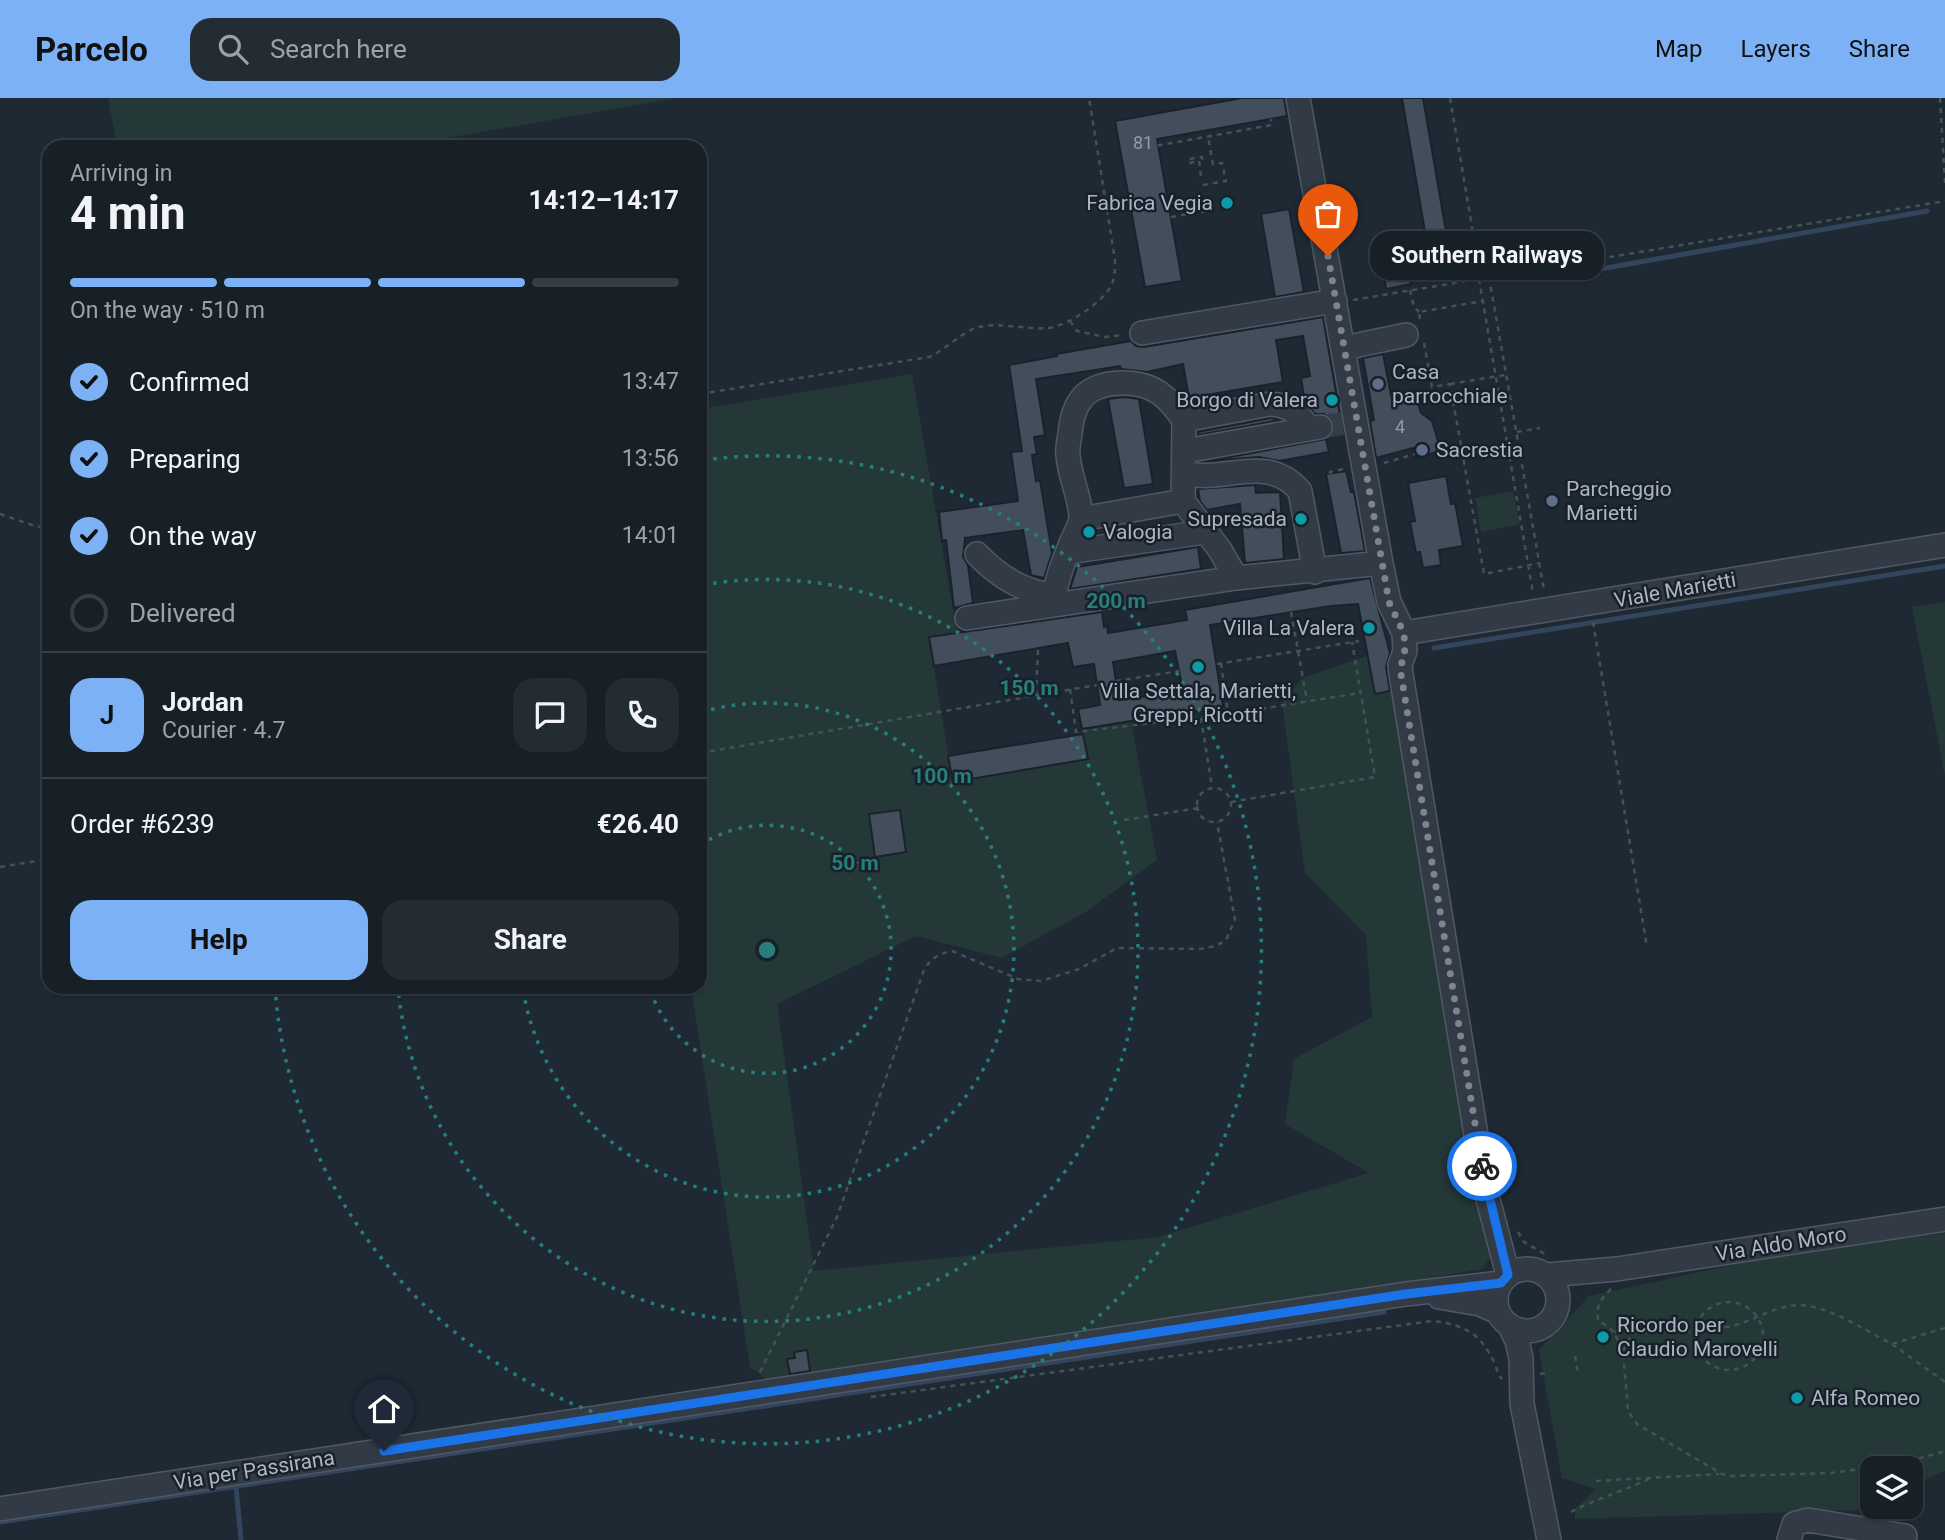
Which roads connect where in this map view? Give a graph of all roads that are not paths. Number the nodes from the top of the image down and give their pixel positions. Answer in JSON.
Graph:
{"nodes":[{"id":1,"x":1298,"y":98,"type":"edge"},
{"id":2,"x":1336,"y":302,"type":"junction"},
{"id":3,"x":1417,"y":332,"type":"road end"},
{"id":4,"x":1142,"y":333,"type":"road end"},
{"id":5,"x":1344,"y":348,"type":"junction"},
{"id":6,"x":1184,"y":420,"type":"junction"},
{"id":7,"x":1184,"y":462,"type":"junction"},
{"id":8,"x":1183,"y":501,"type":"junction"},
{"id":9,"x":1081,"y":519,"type":"junction"},
{"id":10,"x":1205,"y":532,"type":"junction"},
{"id":11,"x":1945,"y":545,"type":"edge"},
{"id":12,"x":1068,"y":552,"type":"junction"},
{"id":13,"x":977,"y":554,"type":"dead end"},
{"id":14,"x":1381,"y":563,"type":"junction"},
{"id":15,"x":1315,"y":572,"type":"junction"},
{"id":16,"x":1236,"y":578,"type":"junction"},
{"id":17,"x":1053,"y":600,"type":"junction"},
{"id":18,"x":967,"y":618,"type":"dead end"},
{"id":19,"x":1404,"y":634,"type":"junction"},
{"id":20,"x":1492,"y":1214,"type":"junction"},
{"id":21,"x":1945,"y":1219,"type":"edge"},
{"id":22,"x":1542,"y":1266,"type":"junction"},
{"id":23,"x":1504,"y":1279,"type":"junction"},
{"id":24,"x":1614,"y":1279,"type":"junction"},
{"id":25,"x":1380,"y":1298,"type":"junction"},
{"id":26,"x":1559,"y":1300,"type":"junction"},
{"id":27,"x":1504,"y":1319,"type":"junction"},
{"id":28,"x":1542,"y":1327,"type":"junction"},
{"id":29,"x":1535,"y":1374,"type":"junction"},
{"id":30,"x":0,"y":1509,"type":"edge"},
{"id":31,"x":1905,"y":1536,"type":"dead end"},
{"id":32,"x":1549,"y":1540,"type":"edge"},
{"id":33,"x":1789,"y":1540,"type":"edge"}],
"edges":[{"from":1,"to":2,"type":"street"},
{"from":2,"to":4,"type":"street"},
{"from":2,"to":5,"type":"street"},
{"from":3,"to":5,"type":"street"},
{"from":5,"to":14,"type":"street"},
{"from":6,"to":7,"type":"street"},
{"from":6,"to":7,"type":"street"},
{"from":6,"to":9,"type":"street"},
{"from":7,"to":8,"type":"street"},
{"from":7,"to":15,"type":"street"},
{"from":8,"to":9,"type":"street"},
{"from":8,"to":10,"type":"street"},
{"from":9,"to":12,"type":"street"},
{"from":10,"to":12,"type":"street"},
{"from":10,"to":16,"type":"street"},
{"from":11,"to":19,"type":"street","name":"Viale Marietti"},
{"from":12,"to":17,"type":"street"},
{"from":13,"to":17,"type":"street"},
{"from":14,"to":15,"type":"street"},
{"from":14,"to":19,"type":"street"},
{"from":15,"to":16,"type":"street"},
{"from":16,"to":17,"type":"street"},
{"from":17,"to":18,"type":"street"},
{"from":19,"to":20,"type":"street"},
{"from":20,"to":22,"type":"street"},
{"from":20,"to":23,"type":"street"},
{"from":21,"to":24,"type":"street","name":"Via Aldo Moro"},
{"from":22,"to":23,"type":"street"},
{"from":22,"to":24,"type":"street","name":"Via Aldo Moro"},
{"from":22,"to":26,"type":"street"},
{"from":23,"to":25,"type":"street","name":"Via per Passirana"},
{"from":23,"to":27,"type":"street"},
{"from":24,"to":26,"type":"street","name":"Via Aldo Moro"},
{"from":25,"to":27,"type":"street","name":"Via per Passirana"},
{"from":25,"to":30,"type":"street","name":"Via per Passirana"},
{"from":26,"to":28,"type":"street"},
{"from":27,"to":28,"type":"street"},
{"from":27,"to":29,"type":"street"},
{"from":28,"to":29,"type":"street"},
{"from":29,"to":32,"type":"street"},
{"from":31,"to":33,"type":"street"}]}
